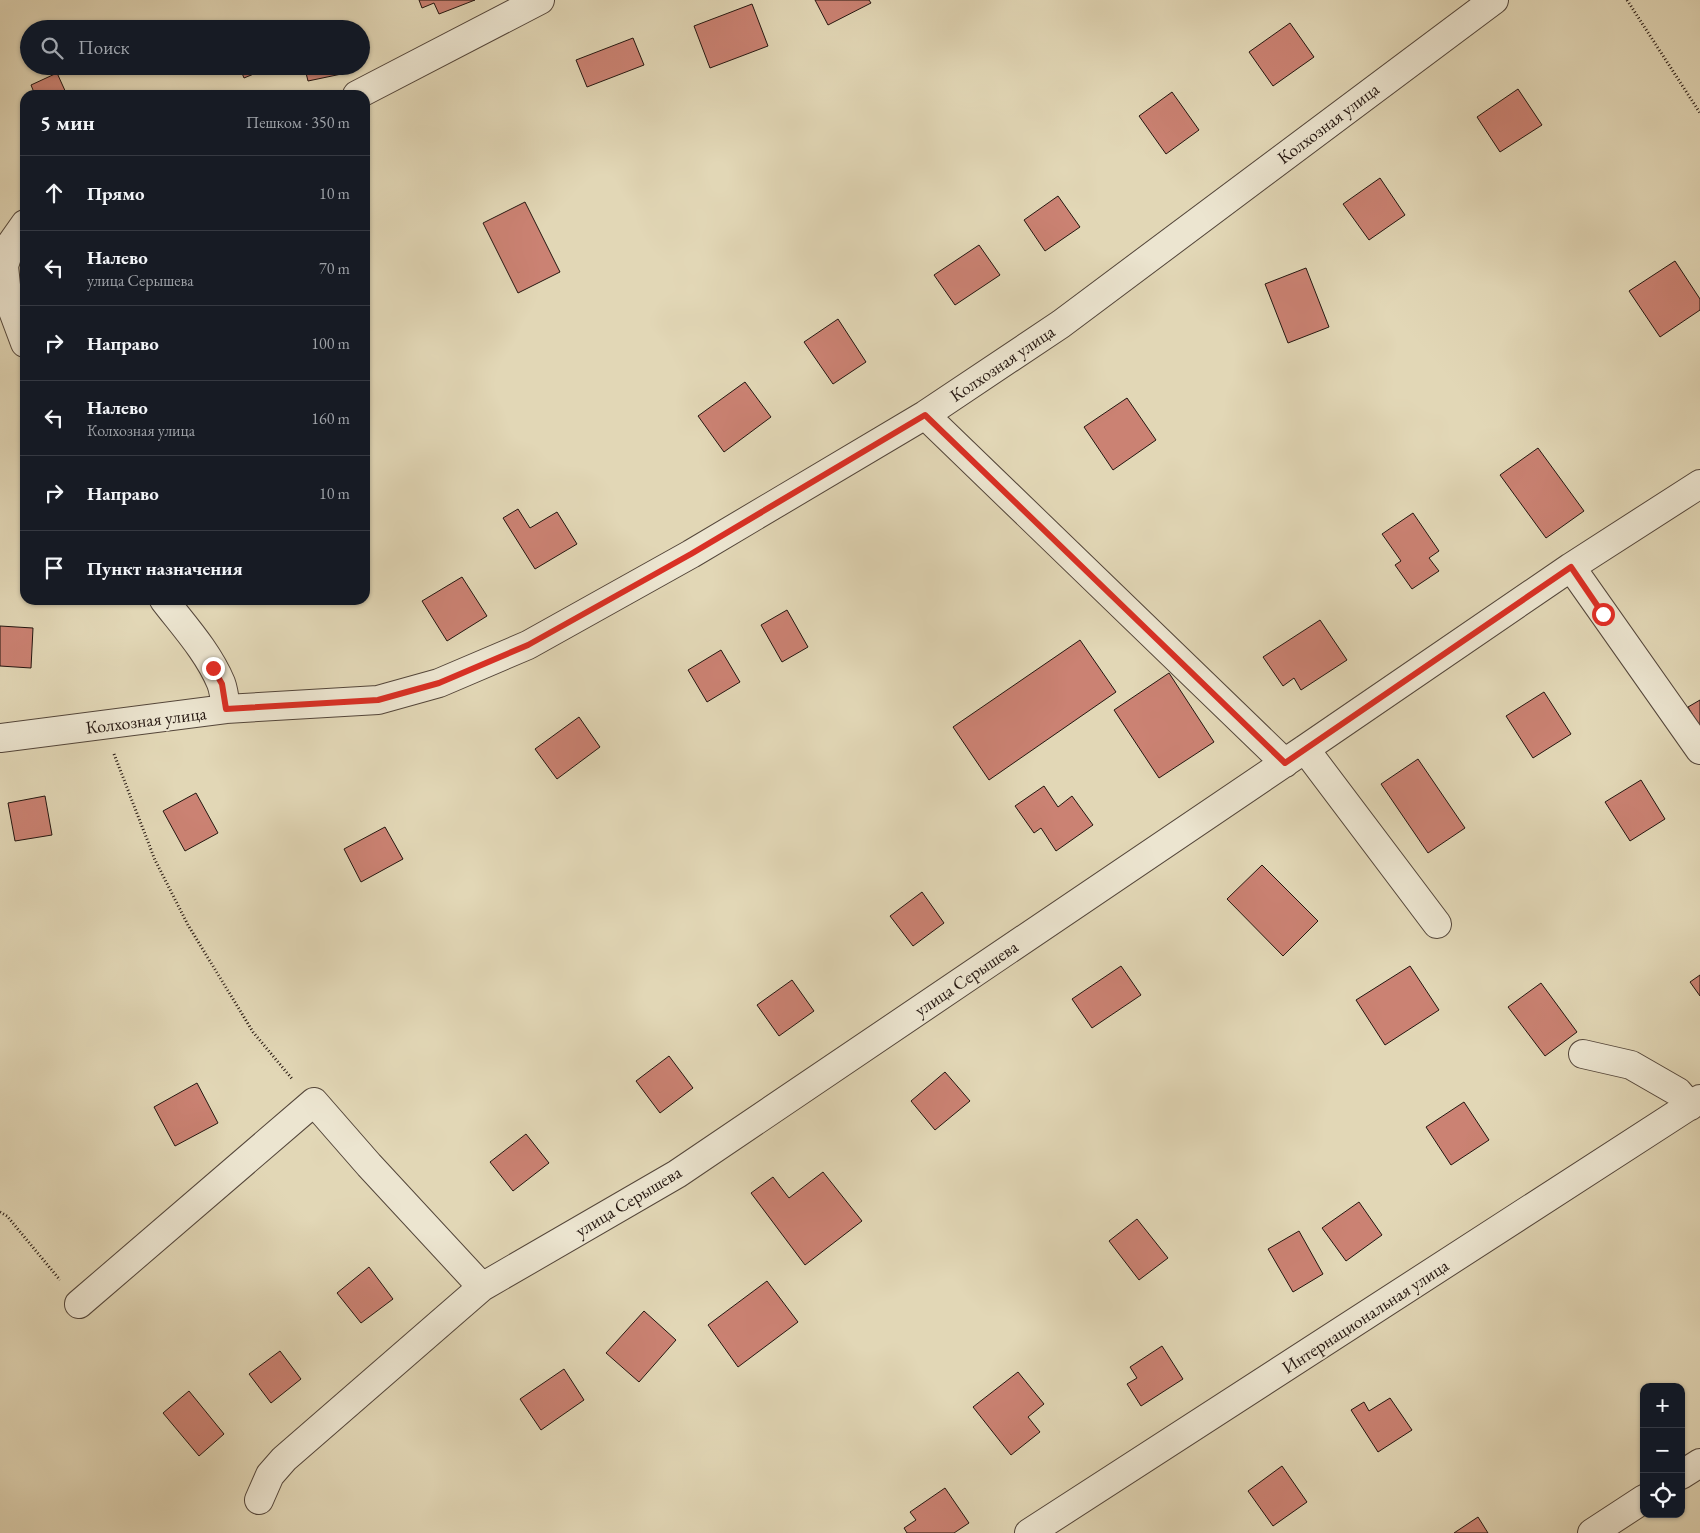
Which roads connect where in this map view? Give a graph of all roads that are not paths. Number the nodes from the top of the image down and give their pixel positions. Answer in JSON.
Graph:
{"nodes":[{"id":1,"x":540,"y":0,"type":"edge"},
{"id":2,"x":1494,"y":0,"type":"edge"},
{"id":3,"x":367,"y":90,"type":"edge"},
{"id":4,"x":20,"y":231,"type":"edge"},
{"id":5,"x":3,"y":297,"type":"edge"},
{"id":6,"x":20,"y":333,"type":"edge"},
{"id":7,"x":925,"y":415,"type":"junction"},
{"id":8,"x":1700,"y":484,"type":"edge"},
{"id":9,"x":1571,"y":567,"type":"junction"},
{"id":10,"x":168,"y":605,"type":"edge"},
{"id":11,"x":226,"y":709,"type":"junction"},
{"id":12,"x":0,"y":738,"type":"edge"},
{"id":13,"x":1700,"y":750,"type":"edge"},
{"id":14,"x":1295,"y":756,"type":"junction"},
{"id":15,"x":1437,"y":924,"type":"dead end"},
{"id":16,"x":1583,"y":1054,"type":"dead end"},
{"id":17,"x":1695,"y":1103,"type":"edge"},
{"id":18,"x":482,"y":1287,"type":"junction"},
{"id":19,"x":79,"y":1304,"type":"road end"},
{"id":20,"x":1700,"y":1463,"type":"edge"},
{"id":21,"x":1684,"y":1473,"type":"edge"},
{"id":22,"x":259,"y":1500,"type":"dead end"},
{"id":23,"x":1640,"y":1502,"type":"edge"},
{"id":24,"x":1029,"y":1533,"type":"edge"},
{"id":25,"x":1592,"y":1533,"type":"edge"}],
"edges":[{"from":1,"to":3,"type":"street"},
{"from":2,"to":7,"type":"street","name":"Колхозная улица"},
{"from":4,"to":5,"type":"street"},
{"from":5,"to":6,"type":"street"},
{"from":7,"to":11,"type":"street","name":"Колхозная улица"},
{"from":7,"to":14,"type":"street"},
{"from":8,"to":9,"type":"street","name":"улица Серышева"},
{"from":9,"to":13,"type":"street"},
{"from":9,"to":14,"type":"street","name":"улица Серышева"},
{"from":10,"to":11,"type":"street"},
{"from":11,"to":12,"type":"street","name":"Колхозная улица"},
{"from":14,"to":15,"type":"street"},
{"from":14,"to":18,"type":"street","name":"улица Серышева"},
{"from":16,"to":17,"type":"street"},
{"from":17,"to":24,"type":"street","name":"Интернациональная улица"},
{"from":18,"to":19,"type":"street"},
{"from":18,"to":22,"type":"street","name":"улица Серышева"},
{"from":20,"to":21,"type":"street"},
{"from":23,"to":25,"type":"street"}]}
